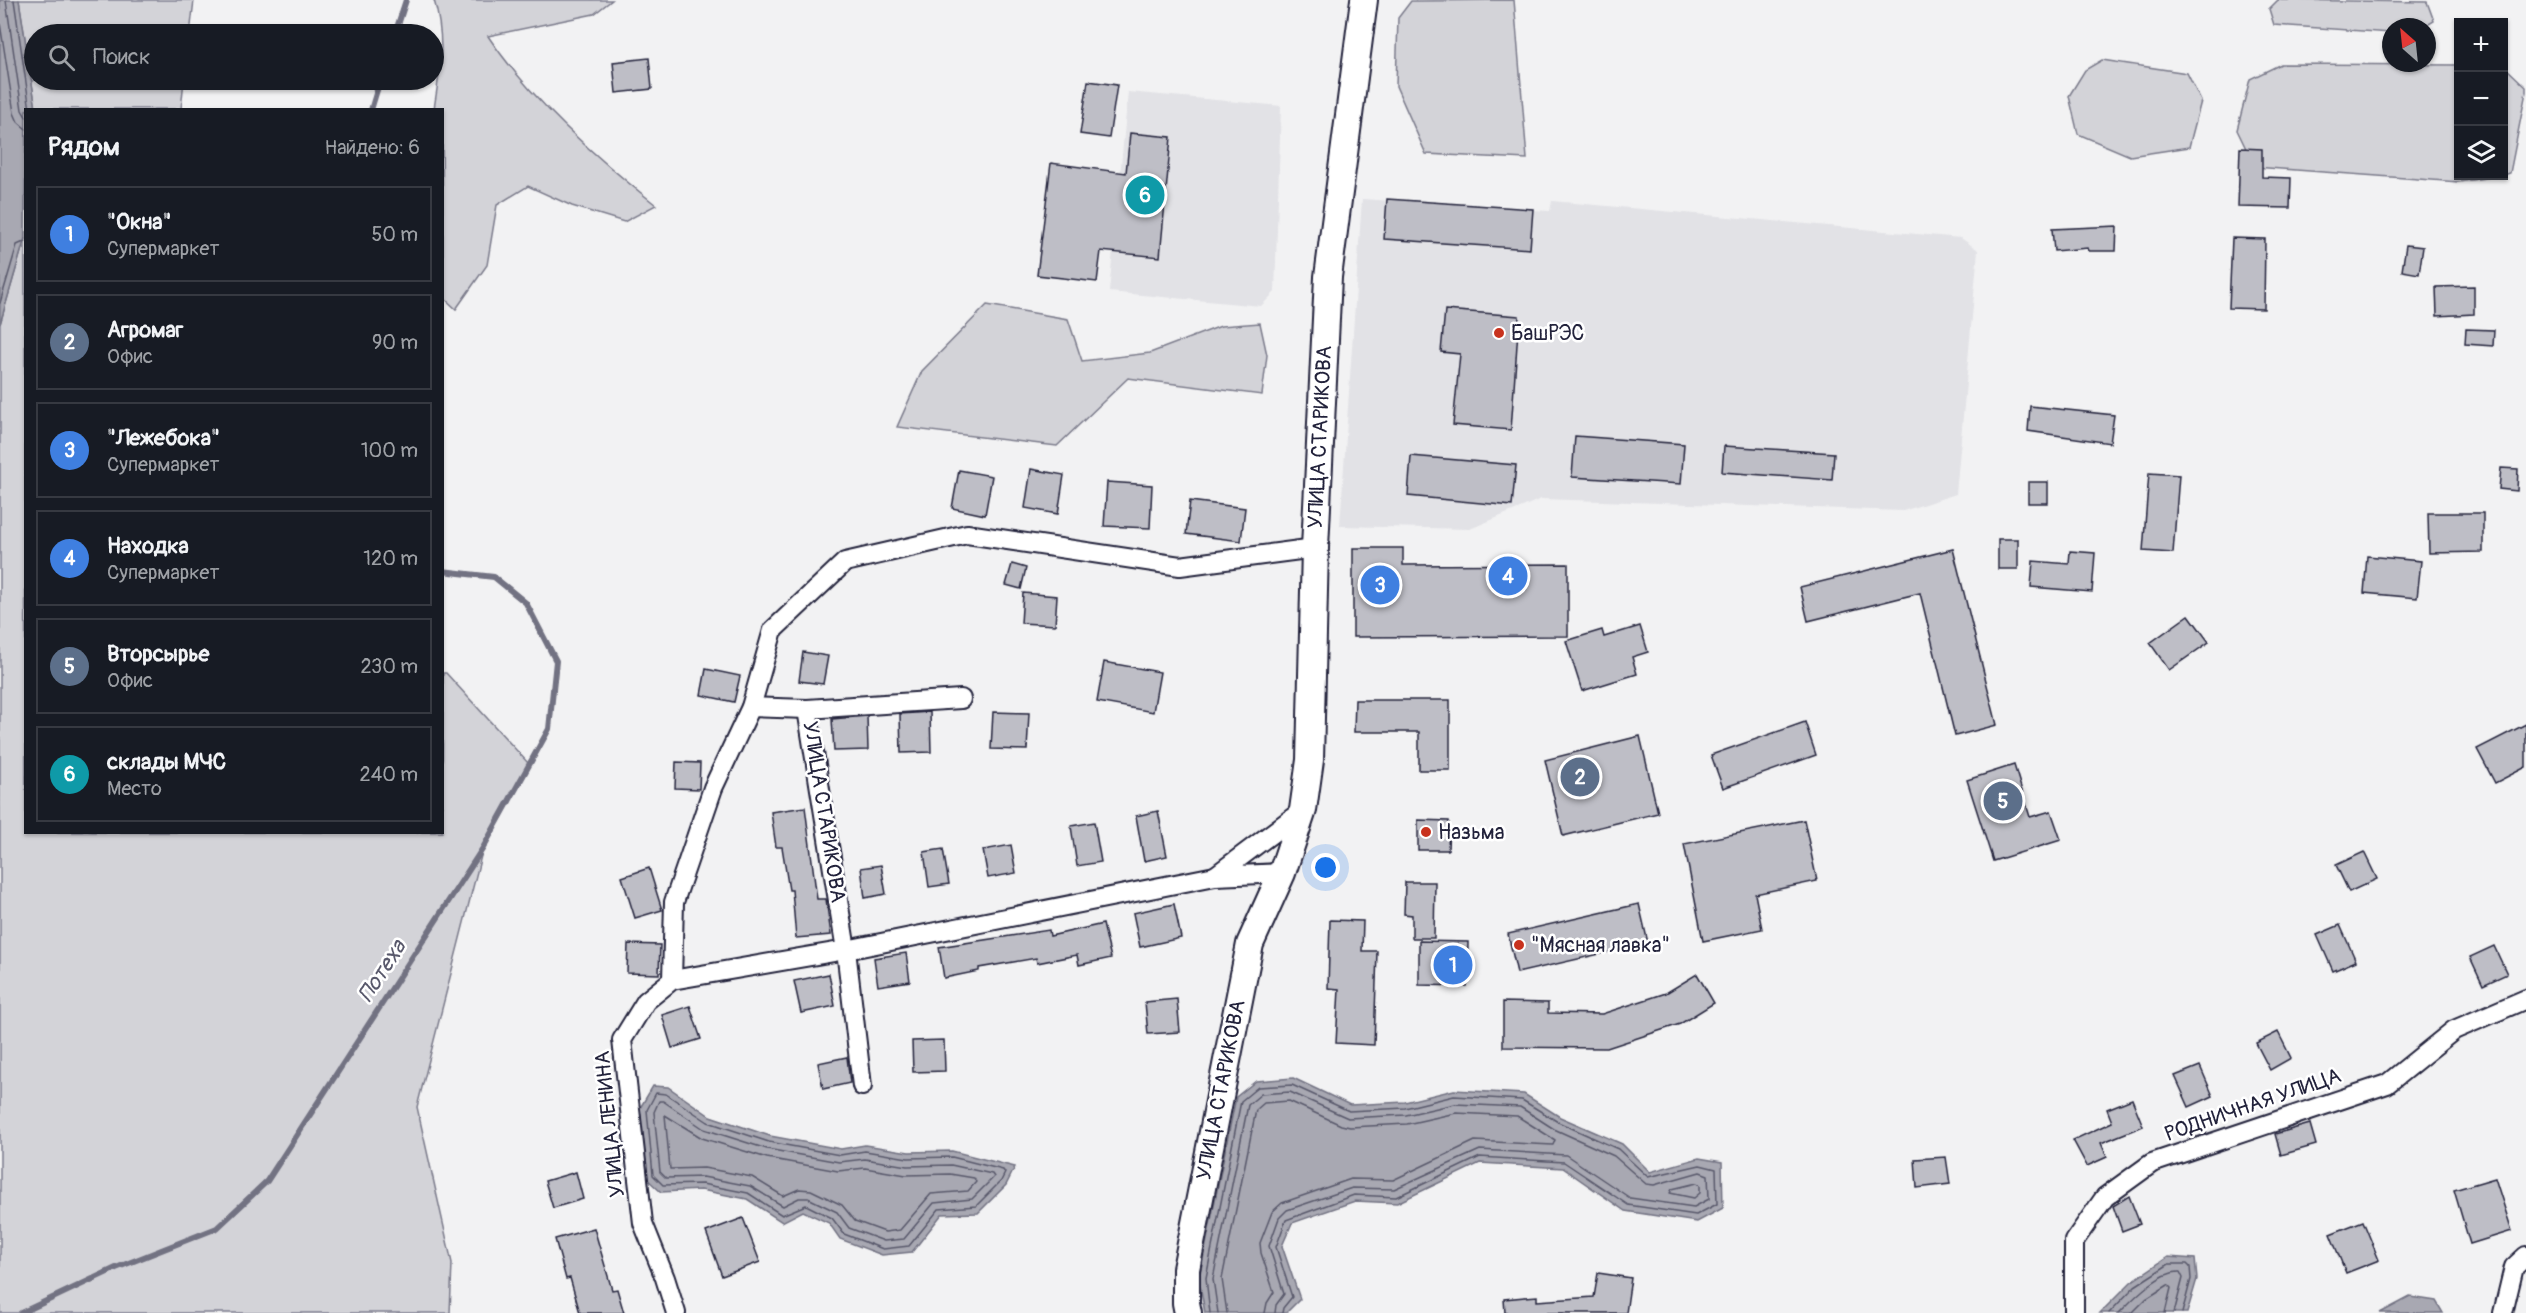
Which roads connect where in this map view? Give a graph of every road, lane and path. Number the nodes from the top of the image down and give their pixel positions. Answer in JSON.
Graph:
{"nodes":[{"id":1,"x":1364,"y":0,"type":"edge"},
{"id":2,"x":1315,"y":548,"type":"junction"},
{"id":3,"x":961,"y":699,"type":"dead end"},
{"id":4,"x":751,"y":707,"type":"junction"},
{"id":5,"x":807,"y":709,"type":"junction"},
{"id":6,"x":1303,"y":810,"type":"junction"},
{"id":7,"x":1282,"y":873,"type":"junction"},
{"id":8,"x":1215,"y":876,"type":"junction"},
{"id":9,"x":846,"y":950,"type":"junction"},
{"id":10,"x":672,"y":980,"type":"junction"},
{"id":11,"x":2526,"y":999,"type":"edge"},
{"id":12,"x":862,"y":1086,"type":"dead end"},
{"id":13,"x":2526,"y":1256,"type":"edge"},
{"id":14,"x":676,"y":1313,"type":"edge"},
{"id":15,"x":1188,"y":1313,"type":"edge"},
{"id":16,"x":2074,"y":1313,"type":"edge"},
{"id":17,"x":2503,"y":1313,"type":"edge"}],
"edges":[{"from":1,"to":2,"type":"street","name":"УЛИЦА СТАРИКОВА"},
{"from":2,"to":4,"type":"street"},
{"from":2,"to":6,"type":"street","name":"УЛИЦА СТАРИКОВА"},
{"from":3,"to":5,"type":"street"},
{"from":4,"to":5,"type":"street"},
{"from":4,"to":10,"type":"street"},
{"from":5,"to":9,"type":"street","name":"УЛИЦА СТАРИКОВА"},
{"from":6,"to":7,"type":"street","name":"УЛИЦА СТАРИКОВА"},
{"from":6,"to":8,"type":"street"},
{"from":7,"to":8,"type":"street"},
{"from":7,"to":15,"type":"street","name":"УЛИЦА СТАРИКОВА"},
{"from":8,"to":9,"type":"street"},
{"from":9,"to":10,"type":"street"},
{"from":9,"to":12,"type":"street","name":"УЛИЦА СТАРИКОВА"},
{"from":10,"to":14,"type":"street","name":"УЛИЦА ЛЕНИНА"},
{"from":11,"to":16,"type":"street","name":"РОДНИЧНАЯ УЛИЦА"},
{"from":13,"to":17,"type":"street"}]}
